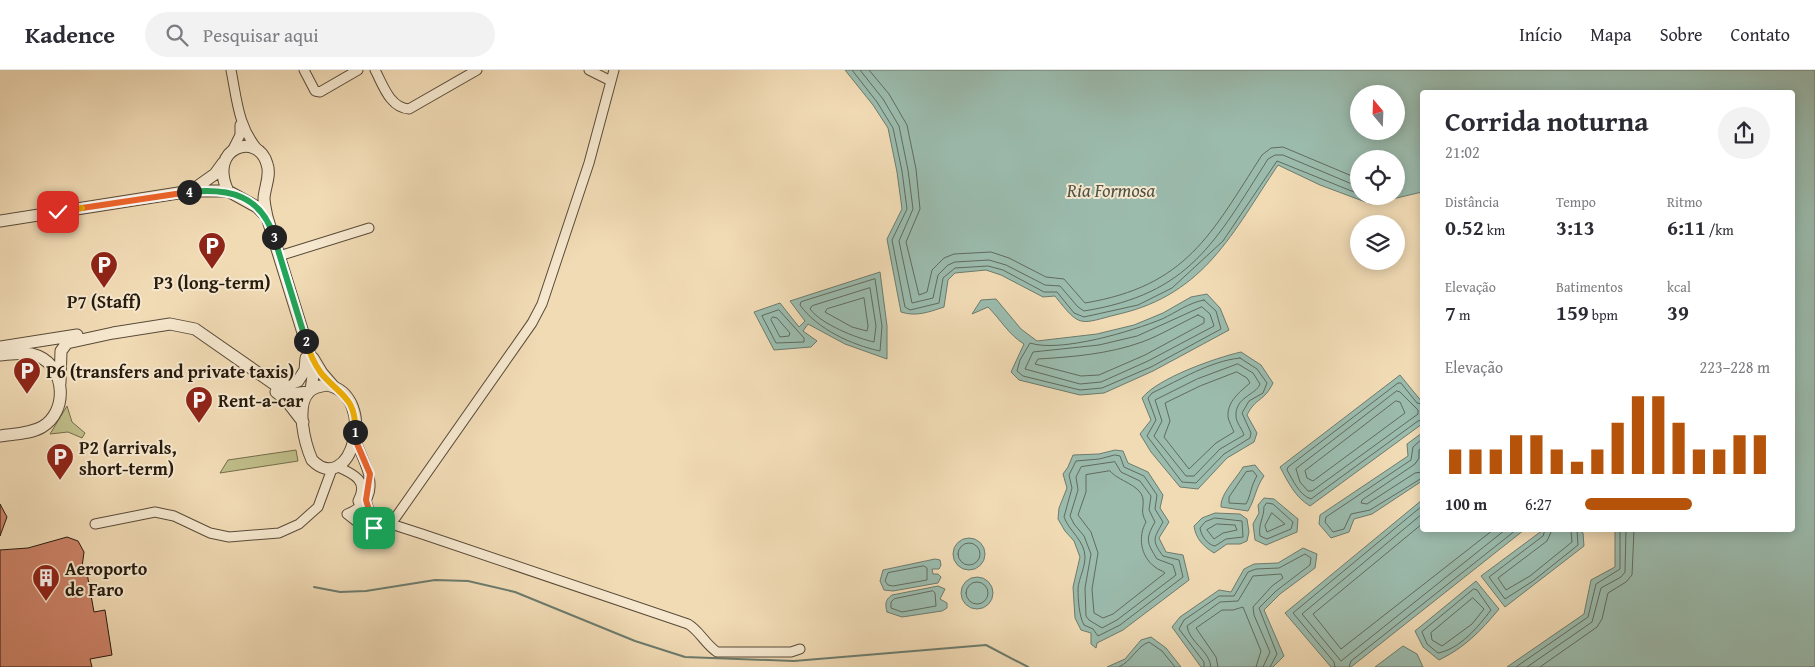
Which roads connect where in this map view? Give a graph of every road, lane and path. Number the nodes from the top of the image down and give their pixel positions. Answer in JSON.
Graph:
{"nodes":[{"id":1,"x":231,"y":70,"type":"edge"},
{"id":2,"x":304,"y":70,"type":"edge"},
{"id":3,"x":358,"y":70,"type":"edge"},
{"id":4,"x":375,"y":70,"type":"edge"},
{"id":5,"x":477,"y":70,"type":"edge"},
{"id":6,"x":589,"y":70,"type":"edge"},
{"id":7,"x":614,"y":70,"type":"edge"},
{"id":8,"x":611,"y":81,"type":"junction"},
{"id":9,"x":241,"y":120,"type":"junction"},
{"id":10,"x":233,"y":149,"type":"junction"},
{"id":11,"x":260,"y":151,"type":"junction"},
{"id":12,"x":224,"y":163,"type":"junction"},
{"id":13,"x":266,"y":187,"type":"junction"},
{"id":14,"x":191,"y":191,"type":"junction"},
{"id":15,"x":228,"y":191,"type":"junction"},
{"id":16,"x":243,"y":198,"type":"junction"},
{"id":17,"x":266,"y":217,"type":"junction"},
{"id":18,"x":0,"y":221,"type":"edge"},
{"id":19,"x":368,"y":228,"type":"dead end"},
{"id":20,"x":279,"y":256,"type":"junction"},
{"id":21,"x":114,"y":333,"type":"junction"},
{"id":22,"x":304,"y":334,"type":"junction"},
{"id":23,"x":0,"y":347,"type":"edge"},
{"id":24,"x":309,"y":352,"type":"junction"},
{"id":25,"x":0,"y":355,"type":"edge"},
{"id":26,"x":264,"y":380,"type":"junction"},
{"id":27,"x":60,"y":383,"type":"junction"},
{"id":28,"x":334,"y":387,"type":"junction"},
{"id":29,"x":310,"y":391,"type":"junction"},
{"id":30,"x":303,"y":422,"type":"junction"},
{"id":31,"x":0,"y":436,"type":"edge"},
{"id":32,"x":355,"y":439,"type":"junction"},
{"id":33,"x":335,"y":468,"type":"junction"},
{"id":34,"x":363,"y":503,"type":"junction"},
{"id":35,"x":95,"y":524,"type":"dead end"},
{"id":36,"x":386,"y":524,"type":"junction"},
{"id":37,"x":800,"y":649,"type":"dead end"}],
"edges":[{"from":1,"to":9,"type":"street"},
{"from":2,"to":3,"type":"street"},
{"from":4,"to":5,"type":"street"},
{"from":6,"to":8,"type":"street"},
{"from":7,"to":8,"type":"street"},
{"from":8,"to":36,"type":"street"},
{"from":9,"to":10,"type":"street"},
{"from":9,"to":11,"type":"street"},
{"from":10,"to":11,"type":"street"},
{"from":10,"to":12,"type":"street"},
{"from":11,"to":13,"type":"street"},
{"from":12,"to":14,"type":"street"},
{"from":12,"to":15,"type":"street"},
{"from":13,"to":16,"type":"street"},
{"from":13,"to":17,"type":"street"},
{"from":14,"to":15,"type":"street"},
{"from":14,"to":18,"type":"street"},
{"from":15,"to":16,"type":"street"},
{"from":16,"to":17,"type":"street"},
{"from":17,"to":20,"type":"street"},
{"from":19,"to":20,"type":"street"},
{"from":20,"to":22,"type":"street"},
{"from":21,"to":23,"type":"street"},
{"from":21,"to":26,"type":"street"},
{"from":21,"to":27,"type":"street"},
{"from":22,"to":24,"type":"street"},
{"from":22,"to":26,"type":"street"},
{"from":24,"to":28,"type":"street"},
{"from":24,"to":29,"type":"street"},
{"from":25,"to":27,"type":"street"},
{"from":26,"to":29,"type":"street"},
{"from":26,"to":30,"type":"street"},
{"from":27,"to":31,"type":"street"},
{"from":28,"to":29,"type":"street"},
{"from":28,"to":32,"type":"street"},
{"from":29,"to":30,"type":"street"},
{"from":30,"to":33,"type":"street"},
{"from":32,"to":33,"type":"street"},
{"from":32,"to":34,"type":"street"},
{"from":33,"to":34,"type":"street"},
{"from":33,"to":35,"type":"street"},
{"from":34,"to":36,"type":"street"},
{"from":34,"to":36,"type":"street"},
{"from":36,"to":37,"type":"street"}]}
